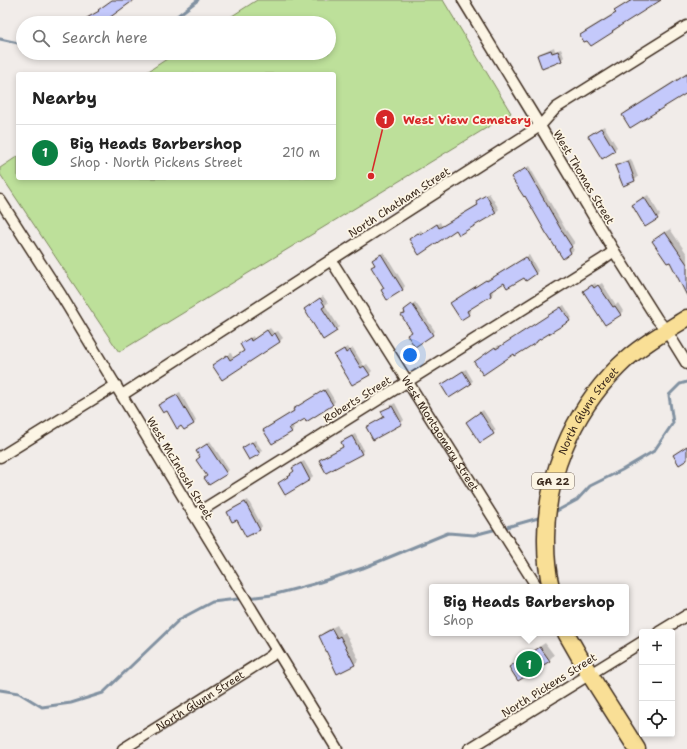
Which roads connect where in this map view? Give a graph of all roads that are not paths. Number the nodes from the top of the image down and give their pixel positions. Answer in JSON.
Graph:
{"nodes":[{"id":1,"x":463,"y":0,"type":"edge"},
{"id":2,"x":687,"y":26,"type":"edge"},
{"id":3,"x":540,"y":126,"type":"junction"},
{"id":4,"x":0,"y":200,"type":"edge"},
{"id":5,"x":614,"y":251,"type":"junction"},
{"id":6,"x":330,"y":260,"type":"junction"},
{"id":7,"x":687,"y":318,"type":"edge"},
{"id":8,"x":666,"y":330,"type":"junction"},
{"id":9,"x":687,"y":364,"type":"edge"},
{"id":10,"x":407,"y":382,"type":"junction"},
{"id":11,"x":116,"y":385,"type":"junction"},
{"id":12,"x":122,"y":395,"type":"junction"},
{"id":13,"x":0,"y":457,"type":"edge"},
{"id":14,"x":194,"y":515,"type":"junction"},
{"id":15,"x":535,"y":584,"type":"edge"},
{"id":16,"x":550,"y":584,"type":"edge"},
{"id":17,"x":687,"y":616,"type":"edge"},
{"id":18,"x":664,"y":629,"type":"edge"},
{"id":19,"x":568,"y":636,"type":"edge"},
{"id":20,"x":639,"y":644,"type":"edge"},
{"id":21,"x":276,"y":650,"type":"junction"},
{"id":22,"x":590,"y":675,"type":"junction"},
{"id":23,"x":123,"y":749,"type":"edge"},
{"id":24,"x":337,"y":749,"type":"edge"},
{"id":25,"x":469,"y":749,"type":"edge"},
{"id":26,"x":637,"y":749,"type":"edge"}],
"edges":[{"from":1,"to":3,"type":"street","name":"West Thomas Street"},
{"from":2,"to":3,"type":"street","name":"North Chatham Street"},
{"from":3,"to":5,"type":"street","name":"West Thomas Street"},
{"from":3,"to":6,"type":"street","name":"North Chatham Street"},
{"from":4,"to":11,"type":"street","name":"West McIntosh Street"},
{"from":5,"to":8,"type":"street","name":"West Thomas Street"},
{"from":5,"to":10,"type":"street","name":"Roberts Street"},
{"from":6,"to":10,"type":"street","name":"West Montgomery Street"},
{"from":6,"to":12,"type":"street","name":"North Chatham Street"},
{"from":7,"to":8,"type":"main road","name":"North Glynn Street","number":"GA 22"},
{"from":8,"to":9,"type":"street","name":"West Thomas Street"},
{"from":8,"to":16,"type":"main road","name":"North Glynn Street","number":"GA 22"},
{"from":10,"to":14,"type":"street","name":"Roberts Street"},
{"from":10,"to":15,"type":"street","name":"West Montgomery Street"},
{"from":11,"to":12,"type":"street","name":"West McIntosh Street"},
{"from":11,"to":13,"type":"street"},
{"from":12,"to":14,"type":"street","name":"West McIntosh Street"},
{"from":14,"to":21,"type":"street","name":"West McIntosh Street"},
{"from":17,"to":18,"type":"street"},
{"from":19,"to":22,"type":"main road"},
{"from":20,"to":22,"type":"street","name":"North Pickens Street"},
{"from":21,"to":23,"type":"street","name":"North Glynn Street"},
{"from":21,"to":24,"type":"street","name":"West McIntosh Street"},
{"from":22,"to":25,"type":"street","name":"North Pickens Street"},
{"from":22,"to":26,"type":"main road"}]}
